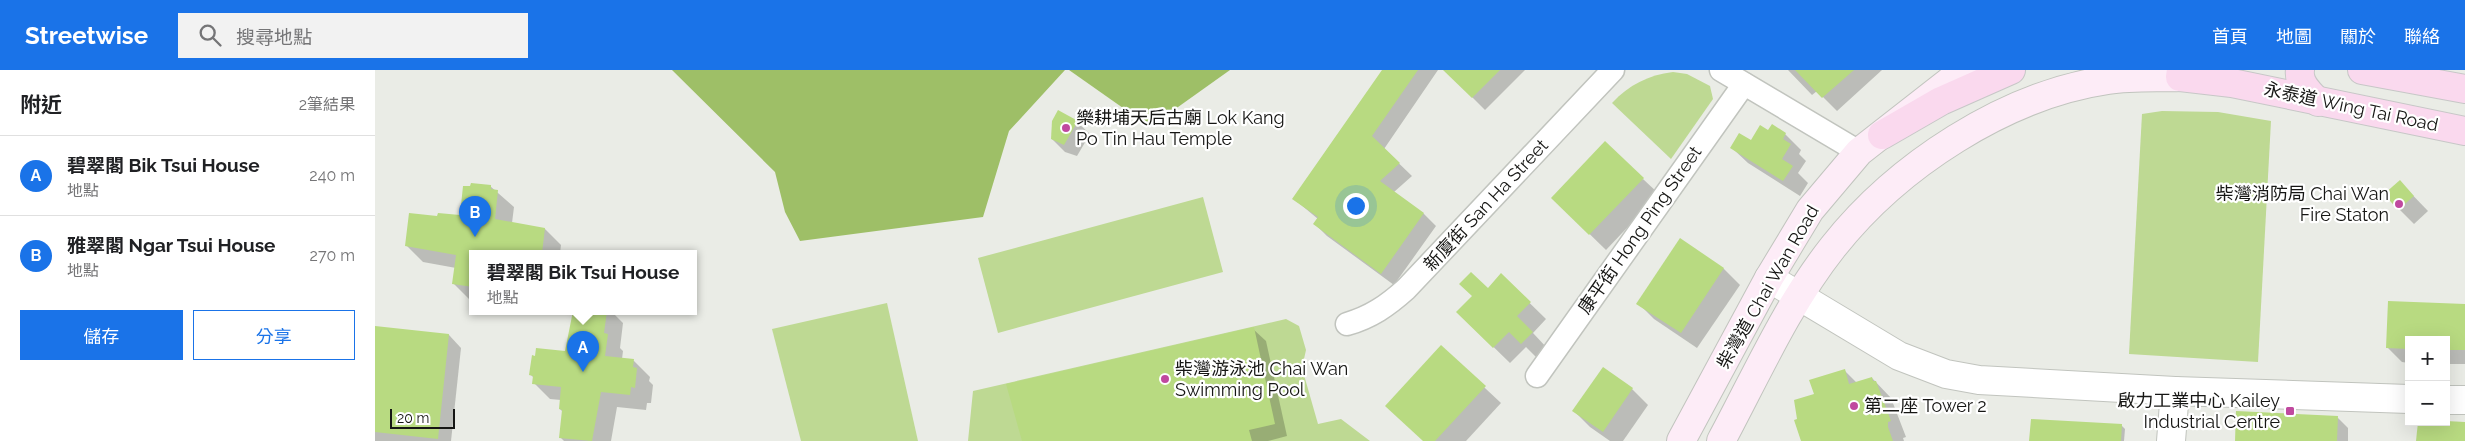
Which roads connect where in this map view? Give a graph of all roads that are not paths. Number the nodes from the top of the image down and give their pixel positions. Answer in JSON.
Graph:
{"nodes":[{"id":1,"x":1613,"y":70,"type":"edge"},
{"id":2,"x":1721,"y":70,"type":"edge"},
{"id":3,"x":1964,"y":70,"type":"edge"},
{"id":4,"x":2011,"y":70,"type":"edge"},
{"id":5,"x":2300,"y":70,"type":"edge"},
{"id":6,"x":2362,"y":70,"type":"edge"},
{"id":7,"x":2181,"y":74,"type":"edge"},
{"id":8,"x":2216,"y":75,"type":"edge"},
{"id":9,"x":1744,"y":84,"type":"junction"},
{"id":10,"x":2465,"y":89,"type":"edge"},
{"id":11,"x":2318,"y":102,"type":"junction"},
{"id":12,"x":2465,"y":130,"type":"edge"},
{"id":13,"x":1882,"y":135,"type":"junction"},
{"id":14,"x":1950,"y":142,"type":"joint"},
{"id":15,"x":1859,"y":152,"type":"junction"},
{"id":16,"x":1769,"y":278,"type":"junction"},
{"id":17,"x":1799,"y":296,"type":"junction"},
{"id":18,"x":1347,"y":324,"type":"dead end"},
{"id":19,"x":1537,"y":376,"type":"dead end"},
{"id":20,"x":2175,"y":391,"type":"junction"},
{"id":21,"x":2405,"y":399,"type":"edge"},
{"id":22,"x":2450,"y":400,"type":"edge"},
{"id":23,"x":2465,"y":400,"type":"edge"},
{"id":24,"x":1681,"y":441,"type":"edge"},
{"id":25,"x":1721,"y":441,"type":"edge"},
{"id":26,"x":2171,"y":441,"type":"edge"}],
"edges":[{"from":1,"to":18,"type":"street","name":"新廈街 San Ha Street"},
{"from":2,"to":9,"type":"street"},
{"from":3,"to":13,"type":"main road","name":"柴灣道 Chai Wan Road"},
{"from":4,"to":13,"type":"main road"},
{"from":5,"to":11,"type":"main road"},
{"from":6,"to":10,"type":"main road"},
{"from":7,"to":8,"type":"main road","name":"永泰道 Wing Tai Road"},
{"from":7,"to":14,"type":"main road","name":"永泰道 Wing Tai Road"},
{"from":8,"to":11,"type":"main road","name":"永泰道 Wing Tai Road"},
{"from":9,"to":15,"type":"street"},
{"from":9,"to":19,"type":"street","name":"康平街 Hong Ping Street"},
{"from":11,"to":12,"type":"main road","name":"永泰道 Wing Tai Road"},
{"from":13,"to":15,"type":"main road","name":"柴灣道 Chai Wan Road"},
{"from":14,"to":17,"type":"main road","name":"柴灣道 Chai Wan Road"},
{"from":15,"to":16,"type":"main road","name":"柴灣道 Chai Wan Road"},
{"from":16,"to":17,"type":"street"},
{"from":16,"to":24,"type":"main road","name":"柴灣道 Chai Wan Road"},
{"from":17,"to":20,"type":"street"},
{"from":17,"to":25,"type":"main road","name":"柴灣道 Chai Wan Road"},
{"from":20,"to":21,"type":"street"},
{"from":20,"to":26,"type":"street"},
{"from":22,"to":23,"type":"street"}]}
